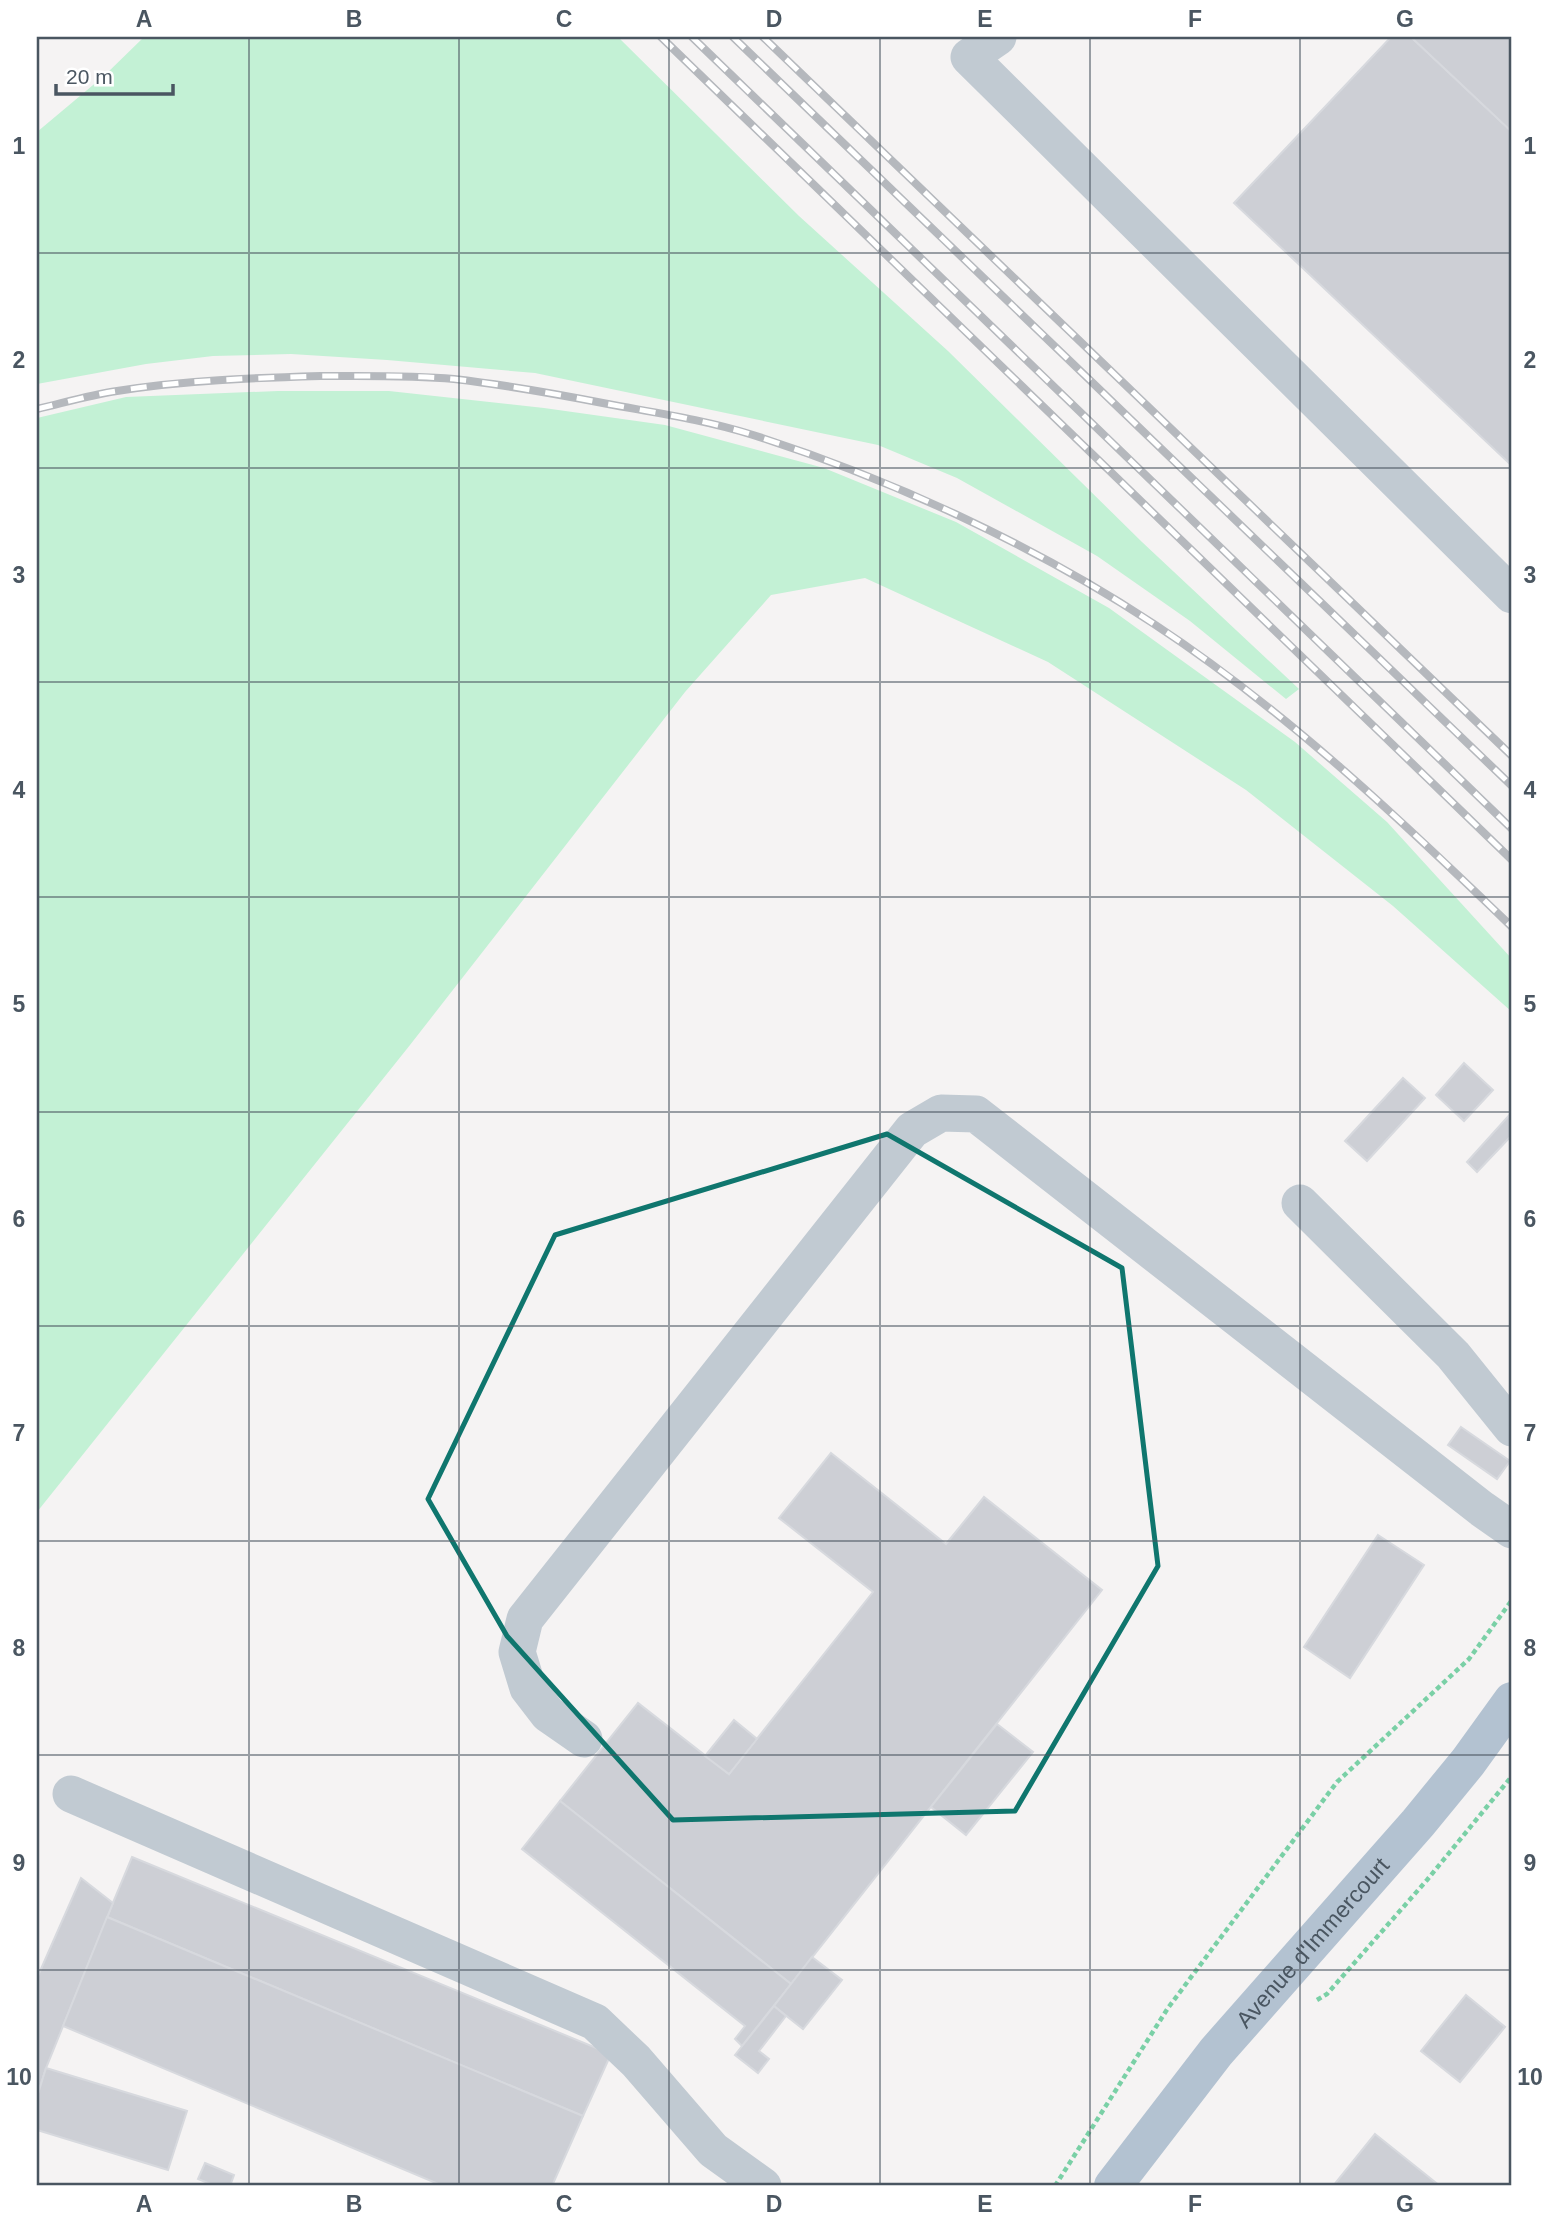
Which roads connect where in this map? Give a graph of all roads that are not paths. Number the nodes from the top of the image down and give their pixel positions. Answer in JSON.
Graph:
{"nodes":[{"id":1,"x":998,"y":37,"type":"edge"},
{"id":2,"x":1512,"y":595,"type":"edge"},
{"id":3,"x":1300,"y":1203,"type":"dead end"},
{"id":4,"x":1512,"y":1428,"type":"edge"},
{"id":5,"x":1512,"y":1530,"type":"edge"},
{"id":6,"x":1512,"y":1701,"type":"edge"},
{"id":7,"x":584,"y":1740,"type":"dead end"},
{"id":8,"x":71,"y":1794,"type":"dead end"},
{"id":9,"x":763,"y":2186,"type":"edge"},
{"id":10,"x":1113,"y":2186,"type":"edge"}],
"edges":[{"from":1,"to":2,"type":"lane"},
{"from":3,"to":4,"type":"lane"},
{"from":5,"to":7,"type":"lane"},
{"from":6,"to":10,"type":"main road","name":"Avenue d'Immercourt"},
{"from":8,"to":9,"type":"lane"}]}
